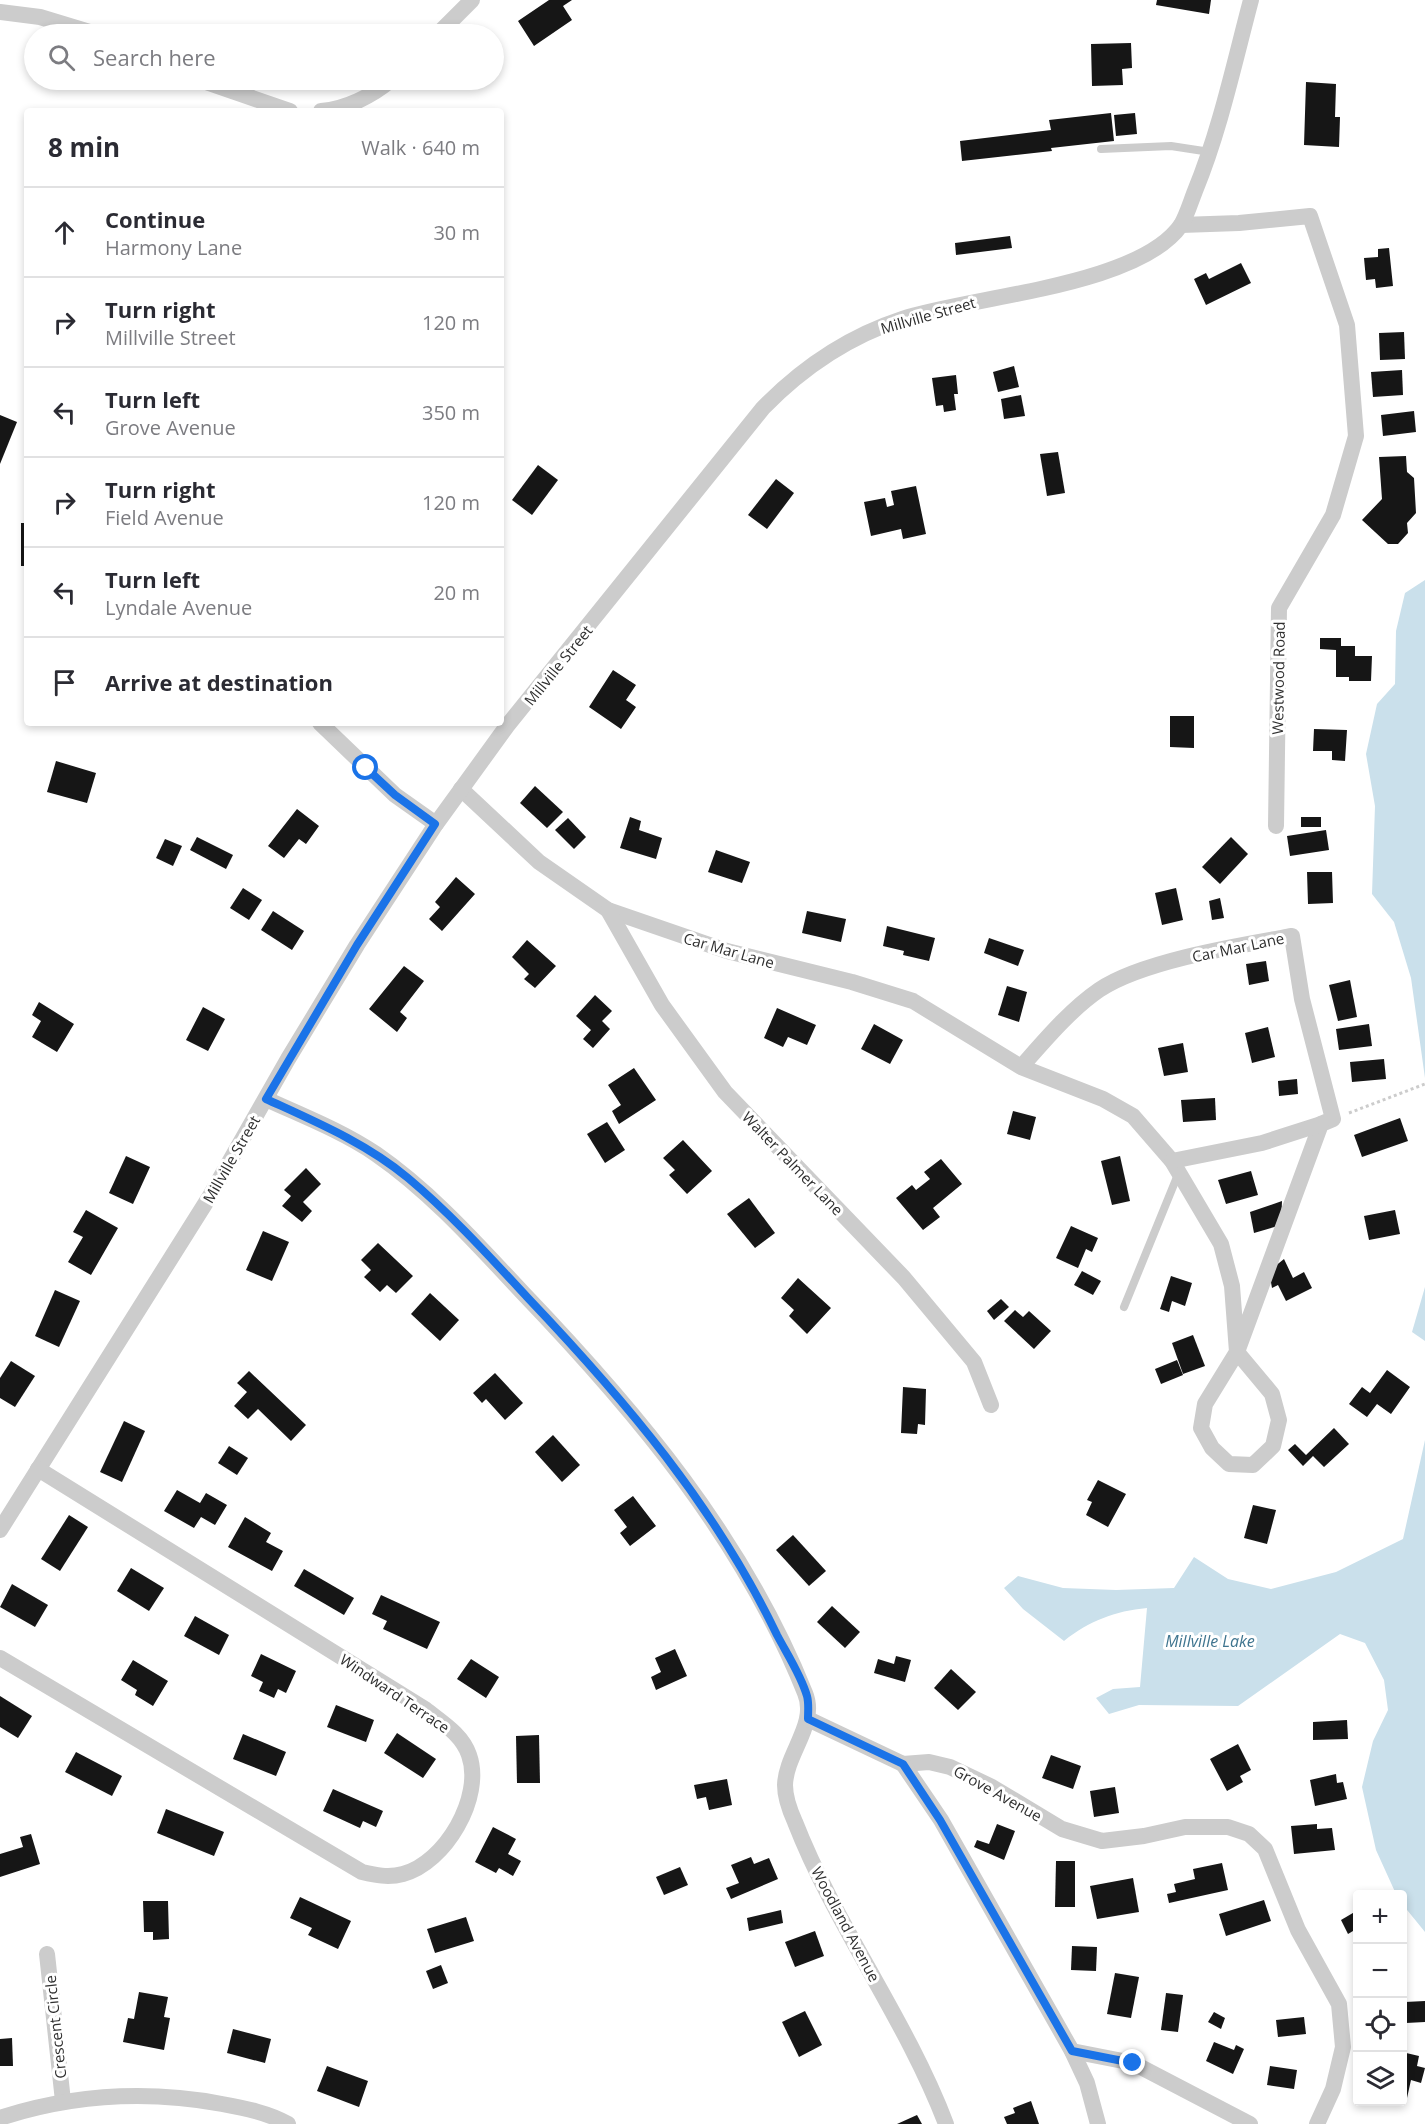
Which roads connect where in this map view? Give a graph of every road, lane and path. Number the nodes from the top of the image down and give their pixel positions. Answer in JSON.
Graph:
{"nodes":[{"id":1,"x":472,"y":0,"type":"edge"},
{"id":2,"x":1251,"y":0,"type":"edge"},
{"id":3,"x":27,"y":7,"type":"edge"},
{"id":4,"x":0,"y":12,"type":"edge"},
{"id":5,"x":70,"y":24,"type":"edge"},
{"id":6,"x":448,"y":24,"type":"edge"},
{"id":7,"x":229,"y":90,"type":"edge"},
{"id":8,"x":379,"y":90,"type":"edge"},
{"id":9,"x":281,"y":108,"type":"edge"},
{"id":10,"x":338,"y":108,"type":"edge"},
{"id":11,"x":1101,"y":149,"type":"dead end"},
{"id":12,"x":1210,"y":152,"type":"junction"},
{"id":13,"x":1181,"y":225,"type":"junction"},
{"id":14,"x":323,"y":726,"type":"edge"},
{"id":15,"x":461,"y":789,"type":"junction"},
{"id":16,"x":435,"y":824,"type":"junction"},
{"id":17,"x":1276,"y":826,"type":"dead end"},
{"id":18,"x":608,"y":910,"type":"junction"},
{"id":19,"x":1021,"y":1067,"type":"junction"},
{"id":20,"x":1425,"y":1084,"type":"edge"},
{"id":21,"x":266,"y":1099,"type":"junction"},
{"id":22,"x":1327,"y":1121,"type":"junction"},
{"id":23,"x":1176,"y":1166,"type":"junction"},
{"id":24,"x":1124,"y":1307,"type":"dead end"},
{"id":25,"x":1237,"y":1352,"type":"junction"},
{"id":26,"x":991,"y":1405,"type":"dead end"},
{"id":27,"x":38,"y":1469,"type":"junction"},
{"id":28,"x":0,"y":1530,"type":"edge"},
{"id":29,"x":0,"y":1658,"type":"edge"},
{"id":30,"x":808,"y":1719,"type":"junction"},
{"id":31,"x":903,"y":1764,"type":"junction"},
{"id":32,"x":47,"y":1954,"type":"dead end"},
{"id":33,"x":1072,"y":2051,"type":"junction"},
{"id":34,"x":63,"y":2101,"type":"junction"},
{"id":35,"x":0,"y":2118,"type":"edge"},
{"id":36,"x":288,"y":2124,"type":"edge"},
{"id":37,"x":946,"y":2124,"type":"edge"},
{"id":38,"x":1098,"y":2124,"type":"edge"},
{"id":39,"x":1250,"y":2124,"type":"edge"},
{"id":40,"x":1317,"y":2124,"type":"edge"}],
"edges":[{"from":1,"to":6,"type":"street"},
{"from":2,"to":12,"type":"street","name":"Millville Street"},
{"from":3,"to":4,"type":"street"},
{"from":3,"to":5,"type":"street"},
{"from":7,"to":9,"type":"street"},
{"from":8,"to":10,"type":"street"},
{"from":11,"to":12,"type":"lane"},
{"from":12,"to":13,"type":"street","name":"Millville Street"},
{"from":13,"to":15,"type":"street","name":"Millville Street"},
{"from":13,"to":17,"type":"street","name":"Westwood Road"},
{"from":14,"to":16,"type":"street"},
{"from":15,"to":16,"type":"street","name":"Millville Street"},
{"from":15,"to":18,"type":"street","name":"Car Mar Lane"},
{"from":16,"to":21,"type":"street","name":"Millville Street"},
{"from":18,"to":19,"type":"street","name":"Car Mar Lane"},
{"from":18,"to":26,"type":"street","name":"Walter Palmer Lane"},
{"from":19,"to":22,"type":"street","name":"Car Mar Lane"},
{"from":19,"to":23,"type":"street","name":"Car Mar Lane"},
{"from":20,"to":22,"type":"path"},
{"from":21,"to":27,"type":"street","name":"Millville Street"},
{"from":21,"to":30,"type":"street"},
{"from":22,"to":23,"type":"street"},
{"from":22,"to":25,"type":"street"},
{"from":23,"to":24,"type":"lane"},
{"from":23,"to":25,"type":"street","name":"Car Mar Lane"},
{"from":25,"to":25,"type":"street"},
{"from":27,"to":28,"type":"street","name":"Millville Street"},
{"from":27,"to":29,"type":"street","name":"Windward Terrace"},
{"from":30,"to":31,"type":"street","name":"Grove Avenue"},
{"from":30,"to":37,"type":"street","name":"Woodland Avenue"},
{"from":31,"to":33,"type":"street"},
{"from":31,"to":40,"type":"street","name":"Grove Avenue"},
{"from":32,"to":34,"type":"street","name":"Crescent Circle"},
{"from":33,"to":38,"type":"street"},
{"from":33,"to":39,"type":"street"},
{"from":34,"to":35,"type":"street"},
{"from":34,"to":36,"type":"street"}]}
